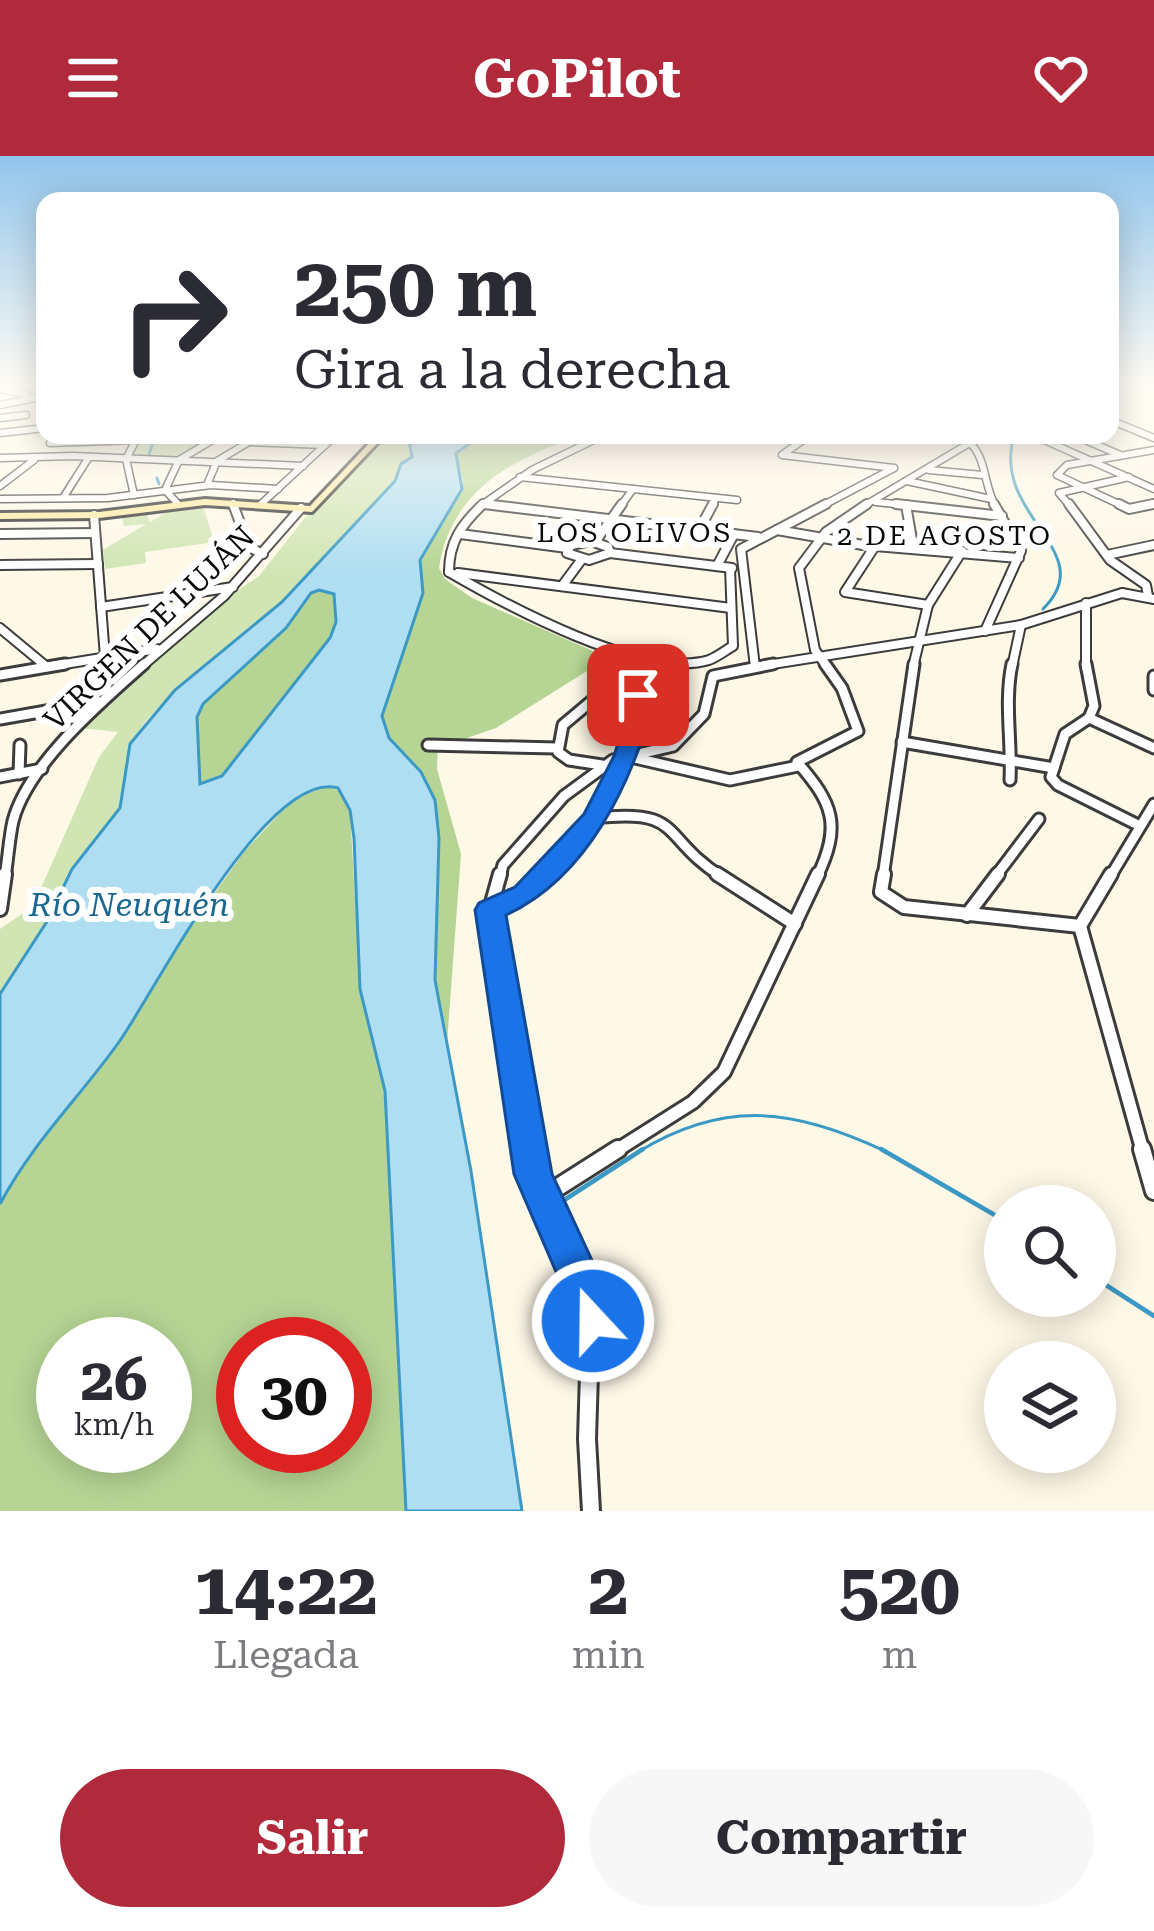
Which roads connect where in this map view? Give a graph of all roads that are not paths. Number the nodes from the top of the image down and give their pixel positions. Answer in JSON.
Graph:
{"nodes":[{"id":1,"x":46,"y":447,"type":"edge"},
{"id":2,"x":132,"y":447,"type":"edge"},
{"id":3,"x":201,"y":447,"type":"edge"},
{"id":4,"x":240,"y":447,"type":"edge"},
{"id":5,"x":323,"y":447,"type":"edge"},
{"id":6,"x":361,"y":447,"type":"edge"},
{"id":7,"x":368,"y":447,"type":"edge"},
{"id":8,"x":574,"y":447,"type":"edge"},
{"id":9,"x":793,"y":447,"type":"edge"},
{"id":10,"x":965,"y":447,"type":"edge"},
{"id":11,"x":974,"y":447,"type":"edge"},
{"id":12,"x":1061,"y":447,"type":"edge"},
{"id":13,"x":1103,"y":447,"type":"edge"},
{"id":14,"x":1154,"y":450,"type":"edge"},
{"id":15,"x":1121,"y":455,"type":"junction"},
{"id":16,"x":89,"y":457,"type":"junction"},
{"id":17,"x":0,"y":458,"type":"edge"},
{"id":18,"x":35,"y":458,"type":"junction"},
{"id":19,"x":126,"y":458,"type":"junction"},
{"id":20,"x":180,"y":460,"type":"junction"},
{"id":21,"x":1090,"y":460,"type":"junction"},
{"id":22,"x":217,"y":461,"type":"junction"},
{"id":23,"x":303,"y":466,"type":"junction"},
{"id":24,"x":925,"y":470,"type":"junction"},
{"id":25,"x":982,"y":475,"type":"junction"},
{"id":26,"x":520,"y":477,"type":"junction"},
{"id":27,"x":1154,"y":477,"type":"edge"},
{"id":28,"x":1132,"y":479,"type":"junction"},
{"id":29,"x":908,"y":481,"type":"junction"},
{"id":30,"x":207,"y":485,"type":"junction"},
{"id":31,"x":0,"y":486,"type":"edge"},
{"id":32,"x":1081,"y":487,"type":"junction"},
{"id":33,"x":278,"y":489,"type":"junction"},
{"id":34,"x":633,"y":489,"type":"junction"},
{"id":35,"x":1154,"y":489,"type":"edge"},
{"id":36,"x":166,"y":491,"type":"junction"},
{"id":37,"x":134,"y":495,"type":"junction"},
{"id":38,"x":63,"y":498,"type":"junction"},
{"id":39,"x":716,"y":498,"type":"junction"},
{"id":40,"x":0,"y":499,"type":"edge"},
{"id":41,"x":991,"y":499,"type":"junction"},
{"id":42,"x":737,"y":500,"type":"dead end"},
{"id":43,"x":876,"y":502,"type":"junction"},
{"id":44,"x":233,"y":504,"type":"junction"},
{"id":45,"x":482,"y":504,"type":"junction"},
{"id":46,"x":1154,"y":504,"type":"edge"},
{"id":47,"x":178,"y":505,"type":"junction"},
{"id":48,"x":906,"y":505,"type":"junction"},
{"id":49,"x":260,"y":506,"type":"junction"},
{"id":50,"x":301,"y":513,"type":"junction"},
{"id":51,"x":94,"y":515,"type":"junction"},
{"id":52,"x":0,"y":516,"type":"edge"},
{"id":53,"x":1002,"y":516,"type":"junction"},
{"id":54,"x":611,"y":519,"type":"junction"},
{"id":55,"x":774,"y":529,"type":"junction"},
{"id":56,"x":700,"y":530,"type":"junction"},
{"id":57,"x":95,"y":533,"type":"junction"},
{"id":58,"x":0,"y":534,"type":"edge"},
{"id":59,"x":460,"y":534,"type":"junction"},
{"id":60,"x":734,"y":534,"type":"junction"},
{"id":61,"x":758,"y":537,"type":"junction"},
{"id":62,"x":818,"y":537,"type":"junction"},
{"id":63,"x":595,"y":542,"type":"junction"},
{"id":64,"x":913,"y":545,"type":"junction"},
{"id":65,"x":875,"y":546,"type":"junction"},
{"id":66,"x":1154,"y":547,"type":"edge"},
{"id":67,"x":567,"y":548,"type":"junction"},
{"id":68,"x":962,"y":551,"type":"junction"},
{"id":69,"x":610,"y":553,"type":"junction"},
{"id":70,"x":263,"y":554,"type":"junction"},
{"id":71,"x":1107,"y":554,"type":"junction"},
{"id":72,"x":1128,"y":557,"type":"dead end"},
{"id":73,"x":1019,"y":558,"type":"junction"},
{"id":74,"x":582,"y":559,"type":"junction"},
{"id":75,"x":98,"y":564,"type":"junction"},
{"id":76,"x":0,"y":565,"type":"edge"},
{"id":77,"x":717,"y":566,"type":"junction"},
{"id":78,"x":730,"y":568,"type":"junction"},
{"id":79,"x":743,"y":569,"type":"junction"},
{"id":80,"x":448,"y":572,"type":"junction"},
{"id":81,"x":232,"y":586,"type":"junction"},
{"id":82,"x":562,"y":586,"type":"junction"},
{"id":83,"x":1151,"y":594,"type":"edge"},
{"id":84,"x":1086,"y":603,"type":"junction"},
{"id":85,"x":928,"y":605,"type":"junction"},
{"id":86,"x":101,"y":607,"type":"junction"},
{"id":87,"x":731,"y":608,"type":"junction"},
{"id":88,"x":1021,"y":625,"type":"junction"},
{"id":89,"x":1,"y":630,"type":"edge"},
{"id":90,"x":985,"y":631,"type":"junction"},
{"id":91,"x":917,"y":641,"type":"junction"},
{"id":92,"x":160,"y":648,"type":"junction"},
{"id":93,"x":818,"y":656,"type":"junction"},
{"id":94,"x":105,"y":657,"type":"junction"},
{"id":95,"x":47,"y":667,"type":"junction"},
{"id":96,"x":754,"y":667,"type":"junction"},
{"id":97,"x":0,"y":675,"type":"edge"},
{"id":98,"x":1154,"y":676,"type":"edge"},
{"id":99,"x":1154,"y":690,"type":"edge"},
{"id":100,"x":100,"y":701,"type":"junction"},
{"id":101,"x":1089,"y":718,"type":"junction"},
{"id":102,"x":0,"y":719,"type":"edge"},
{"id":103,"x":902,"y":742,"type":"junction"},
{"id":104,"x":20,"y":745,"type":"dead end"},
{"id":105,"x":428,"y":746,"type":"dead end"},
{"id":106,"x":556,"y":748,"type":"junction"},
{"id":107,"x":1154,"y":748,"type":"edge"},
{"id":108,"x":626,"y":756,"type":"junction"},
{"id":109,"x":1011,"y":760,"type":"junction"},
{"id":110,"x":602,"y":766,"type":"junction"},
{"id":111,"x":798,"y":766,"type":"junction"},
{"id":112,"x":1054,"y":768,"type":"junction"},
{"id":113,"x":42,"y":770,"type":"junction"},
{"id":114,"x":20,"y":774,"type":"junction"},
{"id":115,"x":0,"y":777,"type":"edge"},
{"id":116,"x":1010,"y":780,"type":"dead end"},
{"id":117,"x":1154,"y":803,"type":"edge"},
{"id":118,"x":14,"y":817,"type":"junction"},
{"id":119,"x":596,"y":818,"type":"junction"},
{"id":120,"x":1040,"y":819,"type":"dead end"},
{"id":121,"x":0,"y":820,"type":"edge"},
{"id":122,"x":1140,"y":826,"type":"junction"},
{"id":123,"x":0,"y":908,"type":"edge"},
{"id":124,"x":490,"y":910,"type":"junction"},
{"id":125,"x":967,"y":915,"type":"junction"},
{"id":126,"x":795,"y":924,"type":"junction"},
{"id":127,"x":1080,"y":926,"type":"junction"},
{"id":128,"x":1154,"y":1191,"type":"edge"},
{"id":129,"x":541,"y":1198,"type":"junction"},
{"id":130,"x":591,"y":1511,"type":"edge"}],
"edges":[{"from":1,"to":18,"type":"street"},
{"from":2,"to":19,"type":"street"},
{"from":3,"to":20,"type":"street"},
{"from":4,"to":22,"type":"street"},
{"from":5,"to":23,"type":"street"},
{"from":6,"to":50,"type":"street","name":"VIRGEN DE LUJÁN"},
{"from":7,"to":50,"type":"street","name":"VIRGEN DE LUJÁN"},
{"from":8,"to":26,"type":"street"},
{"from":9,"to":55,"type":"street"},
{"from":10,"to":24,"type":"street"},
{"from":11,"to":25,"type":"street"},
{"from":12,"to":21,"type":"street"},
{"from":13,"to":15,"type":"street"},
{"from":14,"to":15,"type":"street"},
{"from":15,"to":21,"type":"street"},
{"from":16,"to":18,"type":"street"},
{"from":16,"to":19,"type":"street"},
{"from":16,"to":38,"type":"street"},
{"from":17,"to":18,"type":"street"},
{"from":18,"to":31,"type":"street"},
{"from":19,"to":20,"type":"street"},
{"from":19,"to":37,"type":"street"},
{"from":20,"to":22,"type":"street"},
{"from":20,"to":36,"type":"street"},
{"from":21,"to":28,"type":"street"},
{"from":21,"to":32,"type":"street"},
{"from":22,"to":23,"type":"street"},
{"from":22,"to":30,"type":"street"},
{"from":23,"to":33,"type":"street"},
{"from":24,"to":25,"type":"street"},
{"from":24,"to":29,"type":"street"},
{"from":25,"to":41,"type":"street"},
{"from":26,"to":34,"type":"street"},
{"from":26,"to":45,"type":"street"},
{"from":27,"to":28,"type":"street"},
{"from":28,"to":32,"type":"street"},
{"from":28,"to":35,"type":"street"},
{"from":29,"to":41,"type":"street"},
{"from":29,"to":43,"type":"street"},
{"from":30,"to":33,"type":"street"},
{"from":30,"to":36,"type":"street"},
{"from":32,"to":46,"type":"street"},
{"from":32,"to":71,"type":"street"},
{"from":33,"to":49,"type":"street"},
{"from":34,"to":39,"type":"street"},
{"from":34,"to":54,"type":"street"},
{"from":36,"to":37,"type":"street"},
{"from":36,"to":47,"type":"street"},
{"from":37,"to":38,"type":"street"},
{"from":38,"to":40,"type":"street"},
{"from":39,"to":42,"type":"street"},
{"from":39,"to":56,"type":"street"},
{"from":41,"to":53,"type":"street"},
{"from":43,"to":48,"type":"street"},
{"from":43,"to":62,"type":"street"},
{"from":44,"to":47,"type":"street"},
{"from":44,"to":49,"type":"street"},
{"from":44,"to":70,"type":"street"},
{"from":45,"to":54,"type":"street"},
{"from":45,"to":59,"type":"street"},
{"from":47,"to":51,"type":"street"},
{"from":48,"to":53,"type":"street"},
{"from":48,"to":64,"type":"street"},
{"from":49,"to":50,"type":"street"},
{"from":50,"to":70,"type":"street","name":"VIRGEN DE LUJÁN"},
{"from":51,"to":52,"type":"street"},
{"from":51,"to":57,"type":"street"},
{"from":53,"to":73,"type":"street"},
{"from":54,"to":56,"type":"street"},
{"from":54,"to":63,"type":"street"},
{"from":55,"to":61,"type":"street"},
{"from":55,"to":62,"type":"street"},
{"from":56,"to":60,"type":"street"},
{"from":57,"to":58,"type":"street"},
{"from":57,"to":75,"type":"street"},
{"from":59,"to":67,"type":"street"},
{"from":59,"to":80,"type":"street"},
{"from":60,"to":61,"type":"street"},
{"from":60,"to":77,"type":"street"},
{"from":61,"to":79,"type":"street"},
{"from":62,"to":65,"type":"street"},
{"from":62,"to":93,"type":"street"},
{"from":63,"to":67,"type":"street"},
{"from":63,"to":69,"type":"street"},
{"from":64,"to":65,"type":"street"},
{"from":64,"to":68,"type":"street"},
{"from":65,"to":85,"type":"street"},
{"from":66,"to":71,"type":"street"},
{"from":66,"to":72,"type":"street"},
{"from":67,"to":74,"type":"street"},
{"from":68,"to":73,"type":"street"},
{"from":68,"to":85,"type":"street"},
{"from":69,"to":74,"type":"street"},
{"from":69,"to":77,"type":"street"},
{"from":70,"to":81,"type":"street","name":"VIRGEN DE LUJÁN"},
{"from":71,"to":83,"type":"street"},
{"from":73,"to":90,"type":"street"},
{"from":74,"to":82,"type":"street"},
{"from":75,"to":76,"type":"street"},
{"from":75,"to":86,"type":"street"},
{"from":77,"to":78,"type":"street"},
{"from":78,"to":79,"type":"street"},
{"from":78,"to":87,"type":"street"},
{"from":79,"to":96,"type":"street"},
{"from":80,"to":82,"type":"street"},
{"from":80,"to":87,"type":"street"},
{"from":81,"to":86,"type":"street"},
{"from":81,"to":92,"type":"street","name":"VIRGEN DE LUJÁN"},
{"from":82,"to":87,"type":"street"},
{"from":83,"to":84,"type":"street"},
{"from":84,"to":88,"type":"street"},
{"from":84,"to":101,"type":"street"},
{"from":85,"to":91,"type":"street"},
{"from":86,"to":94,"type":"street"},
{"from":88,"to":90,"type":"street"},
{"from":88,"to":109,"type":"street"},
{"from":89,"to":95,"type":"street"},
{"from":90,"to":91,"type":"street"},
{"from":91,"to":93,"type":"street"},
{"from":91,"to":103,"type":"street"},
{"from":92,"to":94,"type":"street"},
{"from":92,"to":100,"type":"street","name":"VIRGEN DE LUJÁN"},
{"from":93,"to":96,"type":"street"},
{"from":93,"to":111,"type":"street"},
{"from":94,"to":95,"type":"street"},
{"from":95,"to":97,"type":"street"},
{"from":96,"to":108,"type":"street"},
{"from":98,"to":99,"type":"street"},
{"from":100,"to":102,"type":"street"},
{"from":100,"to":113,"type":"street","name":"VIRGEN DE LUJÁN"},
{"from":101,"to":107,"type":"street"},
{"from":101,"to":112,"type":"street"},
{"from":103,"to":109,"type":"street"},
{"from":103,"to":125,"type":"street"},
{"from":104,"to":114,"type":"street"},
{"from":105,"to":106,"type":"street"},
{"from":106,"to":108,"type":"street"},
{"from":106,"to":110,"type":"street"},
{"from":108,"to":110,"type":"street"},
{"from":108,"to":111,"type":"street"},
{"from":108,"to":119,"type":"street"},
{"from":109,"to":112,"type":"street"},
{"from":109,"to":116,"type":"street"},
{"from":110,"to":124,"type":"street"},
{"from":111,"to":126,"type":"street"},
{"from":112,"to":122,"type":"street"},
{"from":113,"to":114,"type":"street"},
{"from":113,"to":118,"type":"street","name":"VIRGEN DE LUJÁN"},
{"from":114,"to":115,"type":"street"},
{"from":117,"to":122,"type":"street"},
{"from":118,"to":121,"type":"street"},
{"from":118,"to":123,"type":"street","name":"VIRGEN DE LUJÁN"},
{"from":119,"to":124,"type":"street"},
{"from":119,"to":126,"type":"street"},
{"from":120,"to":125,"type":"street"},
{"from":122,"to":127,"type":"street"},
{"from":124,"to":129,"type":"street"},
{"from":125,"to":127,"type":"street"},
{"from":126,"to":129,"type":"street"},
{"from":127,"to":128,"type":"street"},
{"from":129,"to":130,"type":"street"}]}
